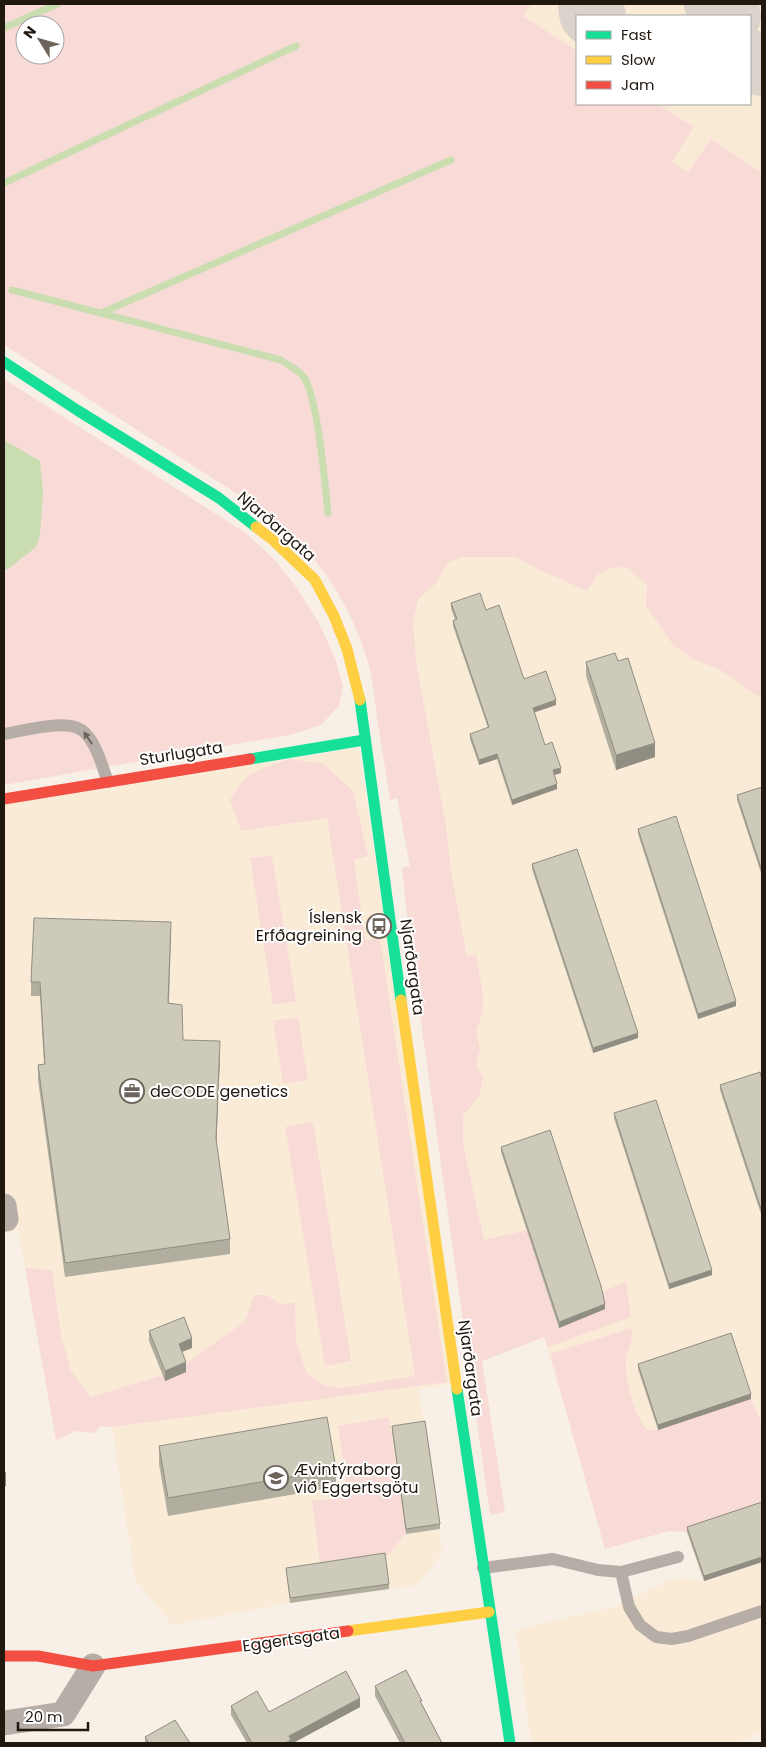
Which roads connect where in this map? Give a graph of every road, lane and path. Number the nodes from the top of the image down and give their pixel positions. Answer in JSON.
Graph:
{"nodes":[{"id":1,"x":4,"y":362,"type":"edge"},
{"id":2,"x":4,"y":734,"type":"edge"},
{"id":3,"x":364,"y":740,"type":"junction"},
{"id":4,"x":108,"y":782,"type":"junction"},
{"id":5,"x":4,"y":799,"type":"edge"},
{"id":6,"x":678,"y":1557,"type":"dead end"},
{"id":7,"x":483,"y":1568,"type":"junction"},
{"id":8,"x":621,"y":1572,"type":"junction"},
{"id":9,"x":762,"y":1611,"type":"edge"},
{"id":10,"x":489,"y":1612,"type":"junction"},
{"id":11,"x":4,"y":1656,"type":"edge"},
{"id":12,"x":93,"y":1666,"type":"junction"},
{"id":13,"x":4,"y":1723,"type":"edge"},
{"id":14,"x":510,"y":1743,"type":"edge"}],
"edges":[{"from":1,"to":3,"type":"main road","name":"Njarðargata"},
{"from":4,"to":2,"type":"lane","one_way":true},
{"from":3,"to":4,"type":"main road","name":"Sturlugata"},
{"from":3,"to":7,"type":"main road","name":"Njarðargata"},
{"from":4,"to":5,"type":"main road","name":"Sturlugata"},
{"from":6,"to":8,"type":"lane"},
{"from":7,"to":8,"type":"lane"},
{"from":7,"to":10,"type":"main road","name":"Njarðargata"},
{"from":8,"to":9,"type":"lane"},
{"from":10,"to":12,"type":"main road","name":"Eggertsgata"},
{"from":10,"to":14,"type":"main road","name":"Njarðargata"},
{"from":11,"to":12,"type":"main road","name":"Eggertsgata"},
{"from":12,"to":13,"type":"street"}]}
